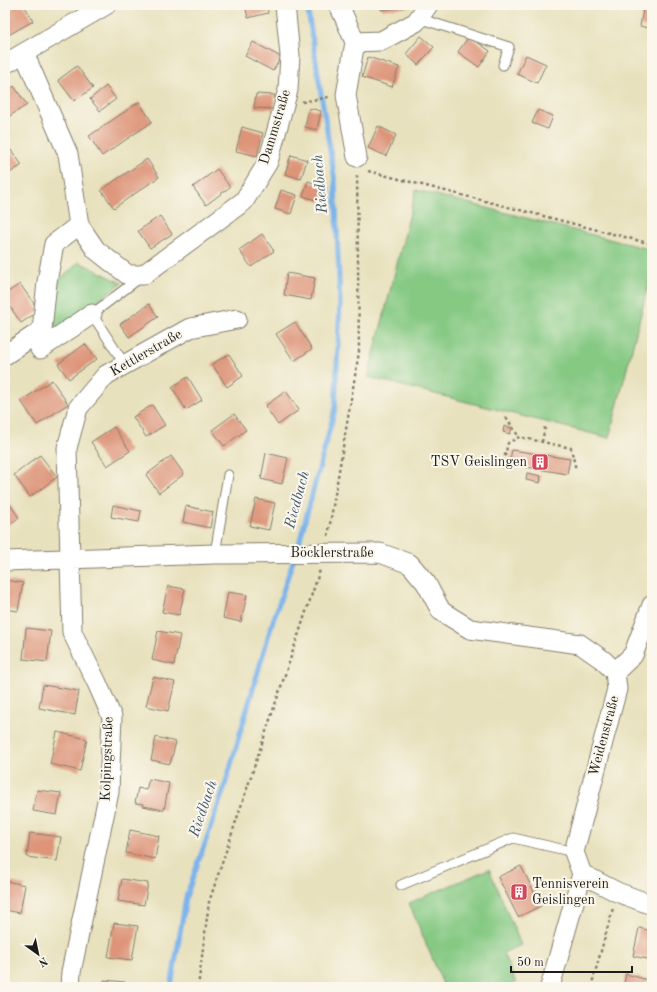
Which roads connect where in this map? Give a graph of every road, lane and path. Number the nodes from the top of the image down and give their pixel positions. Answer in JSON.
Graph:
{"nodes":[{"id":1,"x":285,"y":5,"type":"edge"},
{"id":2,"x":339,"y":5,"type":"edge"},
{"id":3,"x":97,"y":7,"type":"edge"},
{"id":4,"x":423,"y":12,"type":"edge"},
{"id":5,"x":355,"y":42,"type":"junction"},
{"id":6,"x":24,"y":53,"type":"junction"},
{"id":7,"x":5,"y":64,"type":"edge"},
{"id":8,"x":503,"y":65,"type":"dead end"},
{"id":9,"x":327,"y":97,"type":"dead end"},
{"id":10,"x":308,"y":101,"type":"dead end"},
{"id":11,"x":357,"y":162,"type":"junction"},
{"id":12,"x":78,"y":225,"type":"junction"},
{"id":13,"x":652,"y":244,"type":"edge"},
{"id":14,"x":136,"y":275,"type":"junction"},
{"id":15,"x":92,"y":314,"type":"junction"},
{"id":16,"x":237,"y":319,"type":"dead end"},
{"id":17,"x":41,"y":340,"type":"junction"},
{"id":18,"x":5,"y":356,"type":"edge"},
{"id":19,"x":125,"y":364,"type":"junction"},
{"id":20,"x":506,"y":417,"type":"dead end"},
{"id":21,"x":546,"y":427,"type":"dead end"},
{"id":22,"x":518,"y":437,"type":"junction"},
{"id":23,"x":542,"y":442,"type":"junction"},
{"id":24,"x":502,"y":468,"type":"dead end"},
{"id":25,"x":576,"y":470,"type":"dead end"},
{"id":26,"x":228,"y":475,"type":"dead end"},
{"id":27,"x":326,"y":553,"type":"junction"},
{"id":28,"x":215,"y":554,"type":"junction"},
{"id":29,"x":70,"y":560,"type":"junction"},
{"id":30,"x":5,"y":561,"type":"edge"},
{"id":31,"x":652,"y":605,"type":"edge"},
{"id":32,"x":615,"y":672,"type":"junction"},
{"id":33,"x":574,"y":852,"type":"junction"},
{"id":34,"x":582,"y":874,"type":"junction"},
{"id":35,"x":401,"y":885,"type":"dead end"},
{"id":36,"x":617,"y":892,"type":"junction"},
{"id":37,"x":652,"y":905,"type":"edge"},
{"id":38,"x":70,"y":987,"type":"edge"},
{"id":39,"x":198,"y":987,"type":"edge"},
{"id":40,"x":550,"y":987,"type":"edge"},
{"id":41,"x":591,"y":987,"type":"edge"}],
"edges":[{"from":1,"to":14,"type":"street","name":"Dammstraße"},
{"from":2,"to":5,"type":"street"},
{"from":3,"to":6,"type":"street"},
{"from":4,"to":5,"type":"street"},
{"from":4,"to":8,"type":"lane"},
{"from":5,"to":11,"type":"street"},
{"from":6,"to":7,"type":"street"},
{"from":6,"to":12,"type":"street"},
{"from":9,"to":10,"type":"path"},
{"from":11,"to":13,"type":"path"},
{"from":11,"to":27,"type":"path"},
{"from":12,"to":14,"type":"street"},
{"from":12,"to":17,"type":"street"},
{"from":14,"to":15,"type":"lane"},
{"from":15,"to":17,"type":"street"},
{"from":15,"to":19,"type":"lane"},
{"from":16,"to":19,"type":"street","name":"Kettlerstraße"},
{"from":17,"to":18,"type":"street"},
{"from":19,"to":29,"type":"street","name":"Kettlerstraße"},
{"from":20,"to":22,"type":"path"},
{"from":21,"to":23,"type":"path"},
{"from":22,"to":23,"type":"path"},
{"from":22,"to":24,"type":"path"},
{"from":23,"to":25,"type":"path"},
{"from":26,"to":28,"type":"lane"},
{"from":27,"to":28,"type":"street","name":"Böcklerstraße"},
{"from":27,"to":32,"type":"street","name":"Böcklerstraße"},
{"from":27,"to":39,"type":"path"},
{"from":28,"to":29,"type":"street","name":"Böcklerstraße"},
{"from":29,"to":30,"type":"street","name":"Böcklerstraße"},
{"from":29,"to":38,"type":"street","name":"Kolpingstraße"},
{"from":31,"to":32,"type":"street"},
{"from":32,"to":33,"type":"street","name":"Weidenstraße"},
{"from":33,"to":34,"type":"street"},
{"from":33,"to":35,"type":"lane"},
{"from":34,"to":36,"type":"street"},
{"from":34,"to":40,"type":"street"},
{"from":36,"to":37,"type":"street"},
{"from":36,"to":41,"type":"path"}]}
